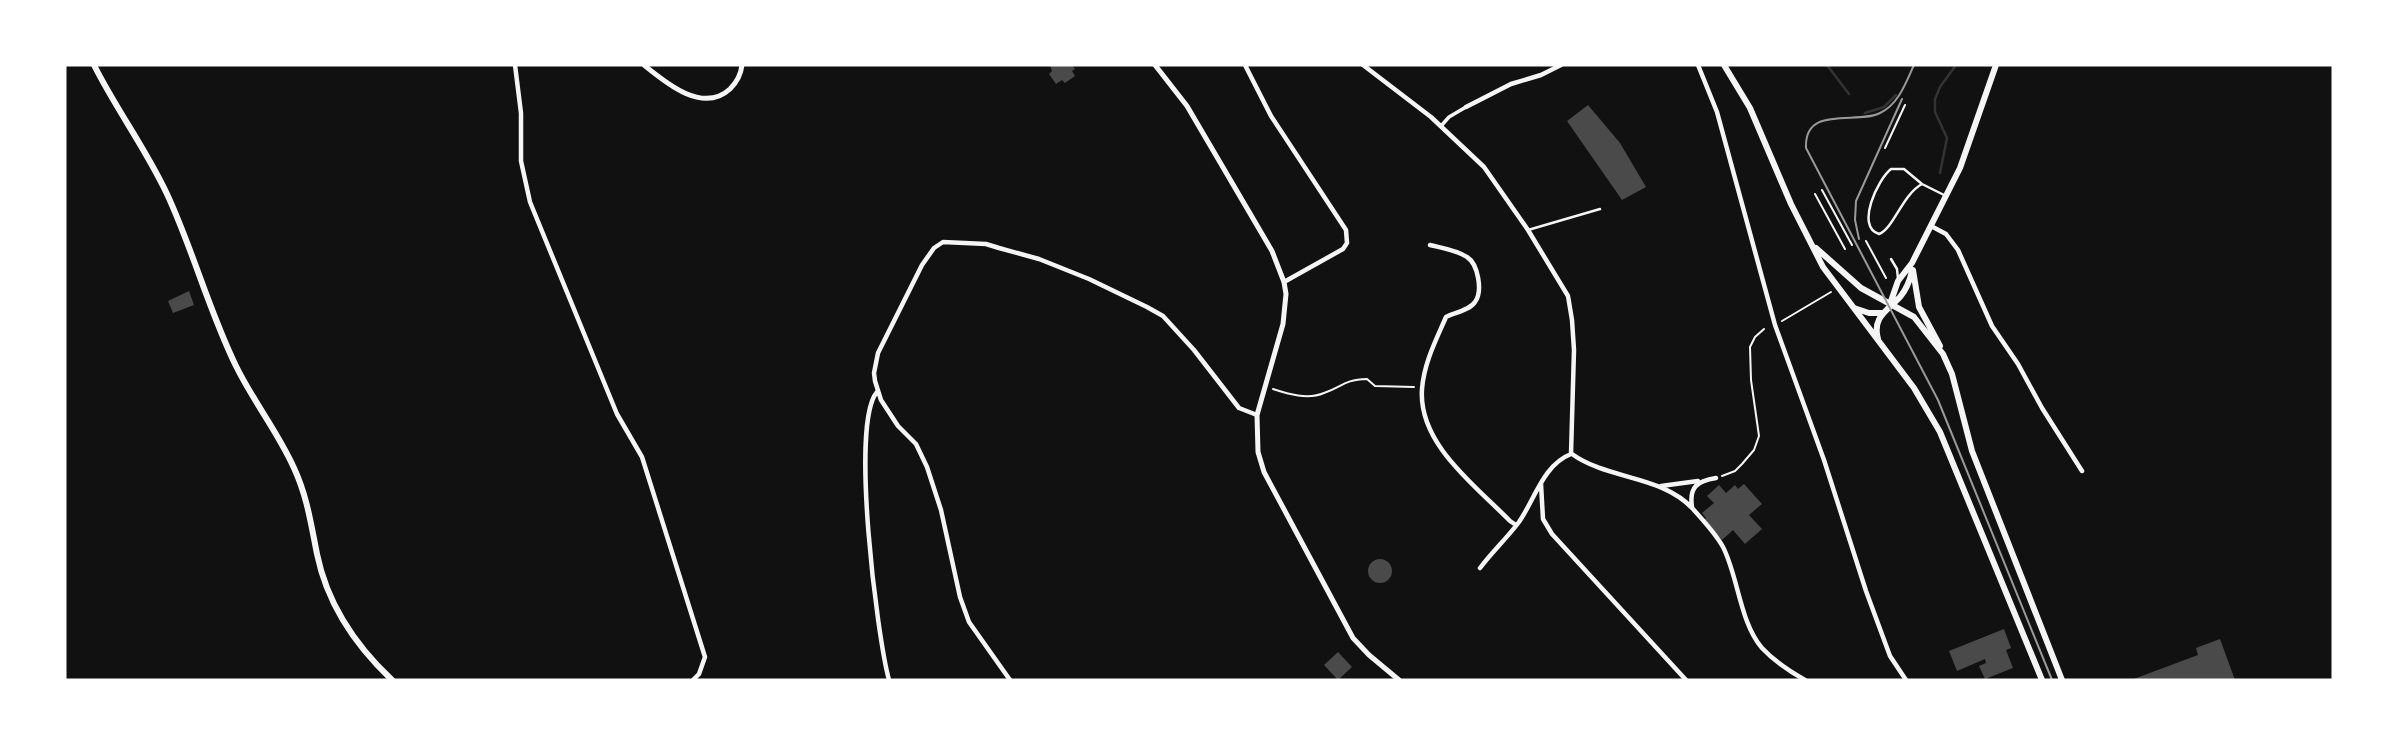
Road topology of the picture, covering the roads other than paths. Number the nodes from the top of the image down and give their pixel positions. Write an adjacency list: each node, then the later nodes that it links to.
1 (94, 65): 41 (main road)
2 (515, 65): 42 (street)
3 (644, 65): 4 (street)
4 (742, 65)
5 (1155, 65): 24 (street)
6 (1245, 65): 24 (street)
7 (1363, 65): 13 (street)
8 (1561, 65): 12 (street)
9 (1698, 65): 48 (street)
10 (1724, 65): 19 (main road)
11 (1996, 65): 15 (main road)
12 (1466, 107): 13 (street)
13 (1441, 127): 18 (street)
14 (1922, 184): 14 (lane); 15 (lane)
15 (1947, 197): 17 (main road)
16 (1600, 209): 18 (lane)
17 (1931, 226): 22 (main road); 33 (street)
18 (1528, 230): 32 (street)
19 (1813, 244): 25 (main road); 26 (main road)
20 (1430, 245): 39 (street)
21 (1891, 259): 23 (lane)
22 (1912, 266): 23 (main road); 25 (main road); 29 (main road)
23 (1898, 281): 25 (main road)
24 (1284, 282): 31 (street)
25 (1891, 304): 27 (main road); 29 (main road)
26 (1852, 306): 27 (main road); 28 (main road)
27 (1882, 313): 28 (main road)
28 (1879, 341): 49 (main road)
29 (1943, 354): 50 (main road)
30 (878, 391): 31 (street); 43 (street); 44 (street)
31 (1256, 415): 45 (street)
32 (1572, 454): 36 (street); 37 (street)
33 (2082, 471)
34 (1716, 478): 35 (street)
35 (1698, 481): 37 (street); 38 (street)
36 (1541, 484): 39 (street); 46 (street)
37 (1657, 486): 38 (street)
38 (1692, 508): 47 (street)
39 (1516, 525): 40 (street)
40 (1480, 568)
41 (392, 680)
42 (693, 680)
43 (889, 680)
44 (1010, 680)
45 (1399, 680)
46 (1686, 680)
47 (1805, 680)
48 (1906, 680)
49 (2042, 680)
50 (2062, 680)

